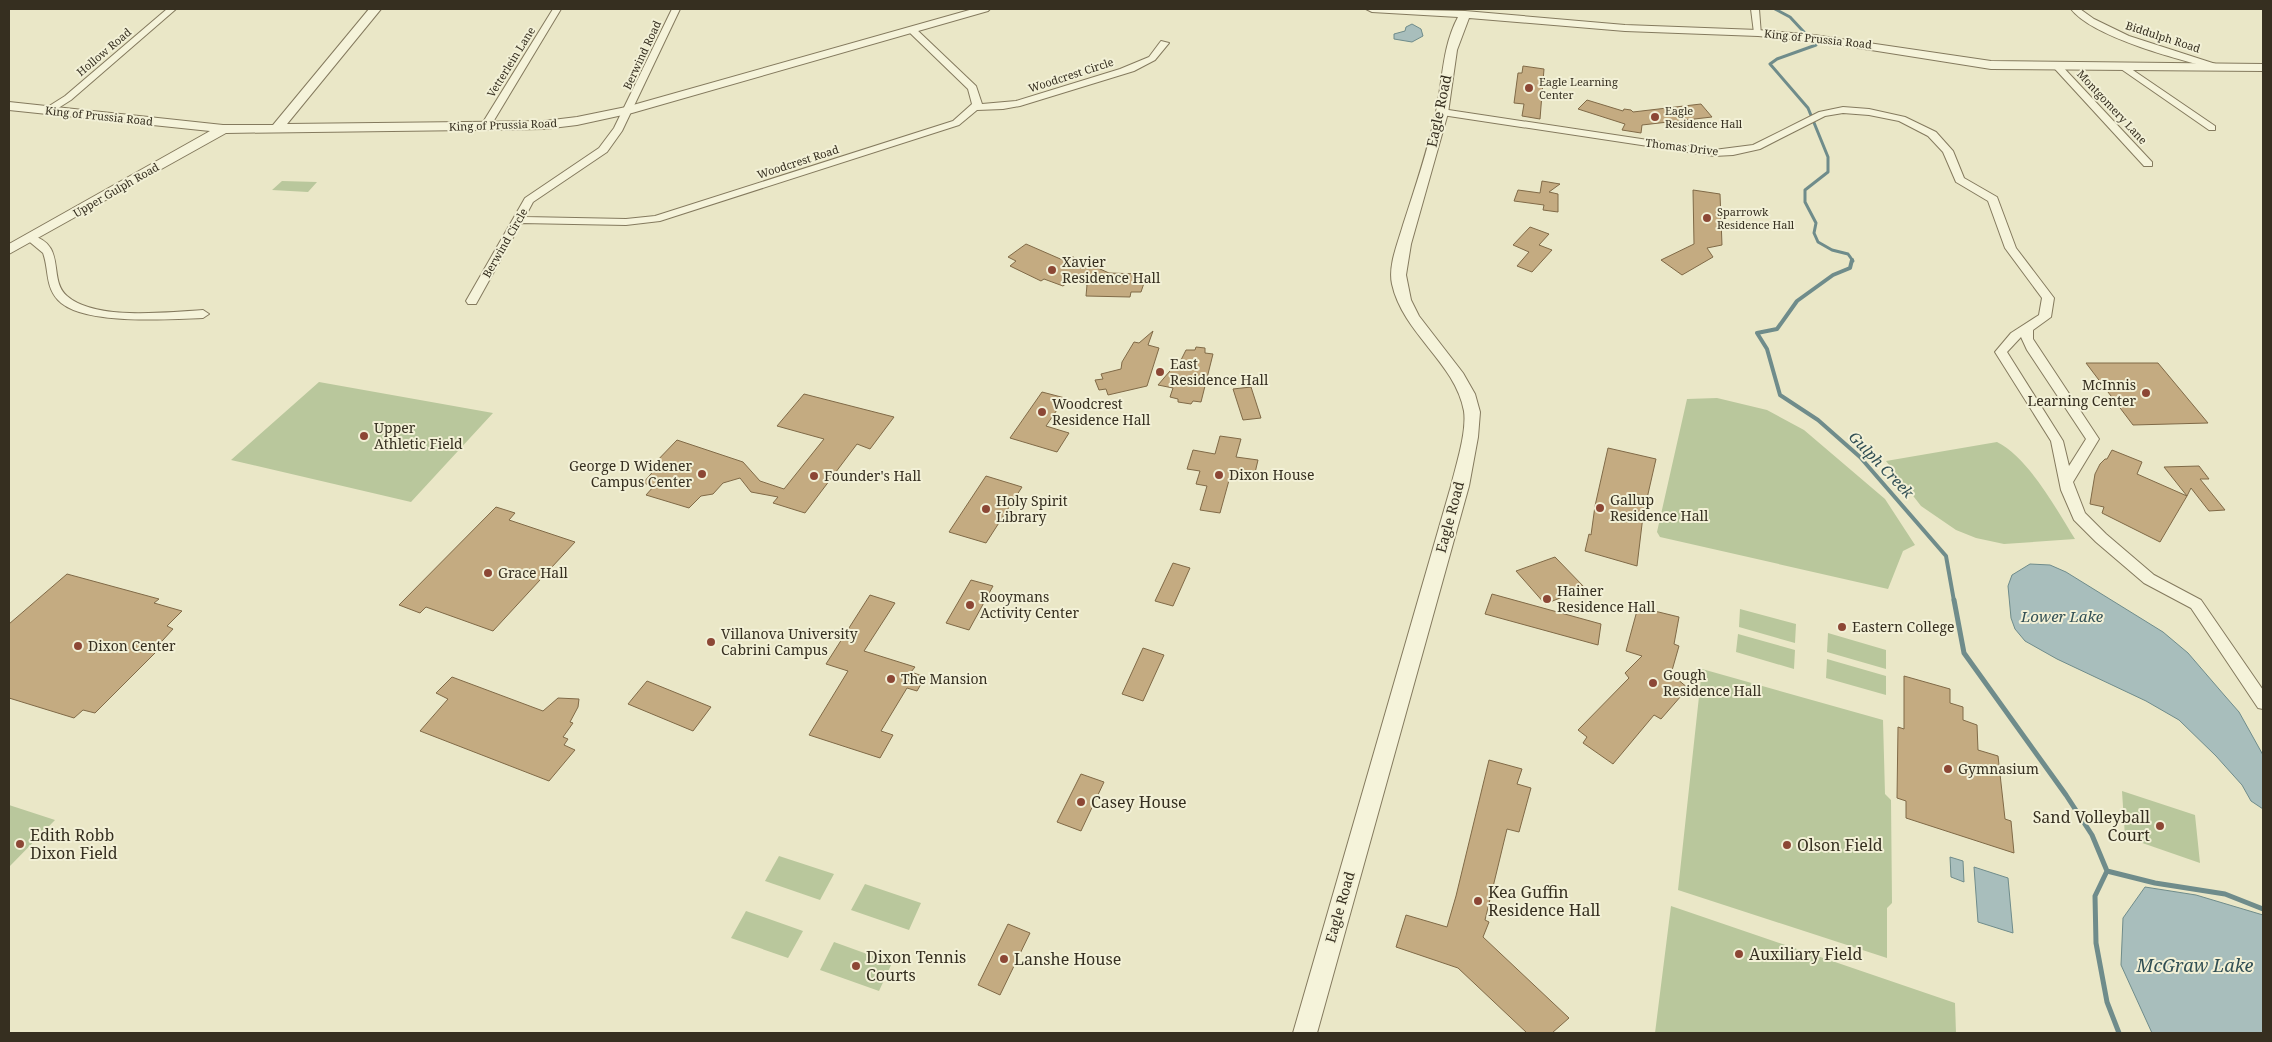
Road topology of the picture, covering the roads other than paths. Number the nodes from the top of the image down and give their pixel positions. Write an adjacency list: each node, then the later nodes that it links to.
1 (172, 9): 19 (street, Hollow Road)
2 (375, 9): 23 (street)
3 (557, 9): 22 (street, Vetterlein Lane)
4 (676, 9): 20 (street, Berwind Road)
5 (984, 9): 10 (street, King of Prussia Road)
6 (1372, 9): 9 (street, King of Prussia Road)
7 (1755, 9): 11 (street)
8 (2075, 9): 15 (street, Biddulph Road)
9 (1466, 11): 11 (street, King of Prussia Road); 21 (street, Eagle Road)
10 (912, 30): 18 (street); 20 (street, King of Prussia Road)
11 (1758, 33): 13 (street, King of Prussia Road)
12 (1164, 43): 18 (street, Woodcrest Circle)
13 (2058, 67): 14 (street, King of Prussia Road); 26 (street, Montgomery Lane)
14 (2124, 67): 15 (street, King of Prussia Road); 24 (street)
15 (2220, 67): 16 (street, King of Prussia Road)
16 (2263, 68)
17 (9, 106): 19 (street, King of Prussia Road)
18 (975, 107): 27 (street, Woodcrest Road)
19 (49, 110): 25 (street, King of Prussia Road)
20 (628, 110): 22 (street, King of Prussia Road); 27 (street, Berwind Circle)
21 (1442, 112): 32 (street, Thomas Drive); 35 (street, Eagle Road)
22 (485, 126): 23 (street, King of Prussia Road)
23 (277, 128): 25 (street, King of Prussia Road)
24 (2212, 128)
25 (223, 129): 28 (street, Upper Gulph Road)
26 (2148, 164)
27 (517, 220): 30 (street, Berwind Circle)
28 (30, 238): 29 (street, Upper Gulph Road); 31 (street)
29 (9, 250)
30 (472, 301)
31 (203, 314)
32 (2027, 330): 33 (street); 33 (street, Thomas Drive)
33 (2066, 482): 34 (street)
34 (2263, 703)
35 (1305, 1033)

